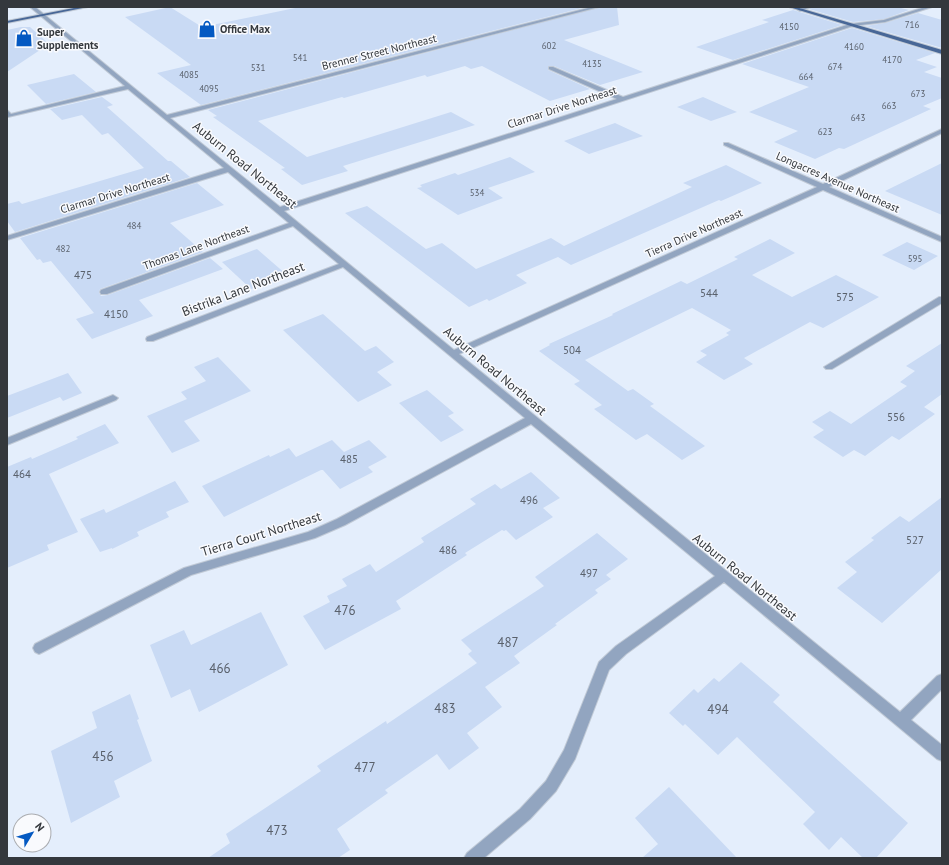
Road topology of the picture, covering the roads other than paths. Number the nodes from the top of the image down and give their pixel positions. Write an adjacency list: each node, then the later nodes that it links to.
1 (32, 7): 10 (street, Auburn Road Northeast)
2 (86, 7): 10 (main road)
3 (597, 7): 18 (street, Brenner Street Northeast)
4 (791, 7): 9 (main road)
5 (809, 7): 9 (street)
6 (914, 7): 8 (street)
7 (930, 7): 8 (street, Clarmar Drive Northeast)
8 (923, 9): 12 (street, Clarmar Drive Northeast)
9 (800, 10): 12 (main road)
10 (42, 15): 11 (main road); 15 (street, Auburn Road Northeast)
11 (7, 22)
12 (852, 25): 13 (main road); 16 (street, Clarmar Drive Northeast)
13 (942, 52)
14 (551, 68): 16 (street)
15 (128, 87): 17 (street); 18 (street, Auburn Road Northeast)
16 (622, 100): 23 (street, Clarmar Drive Northeast)
17 (7, 112)
18 (165, 116): 21 (street, Auburn Road Northeast)
19 (942, 131): 22 (street, Tierra Drive Northeast)
20 (726, 144): 22 (street, Longacres Avenue Northeast)
21 (229, 169): 23 (street, Auburn Road Northeast); 25 (street, Clarmar Drive Northeast)
22 (823, 187): 26 (street, Longacres Avenue Northeast); 31 (street, Tierra Drive Northeast)
23 (279, 210): 24 (street, Auburn Road Northeast)
24 (295, 223): 27 (street, Auburn Road Northeast); 28 (street, Thomas Lane Northeast)
25 (7, 238)
26 (942, 240)
27 (345, 264): 30 (street, Bistrika Lane Northeast); 31 (street, Auburn Road Northeast)
28 (104, 292)
29 (942, 299): 32 (street)
30 (150, 339)
31 (454, 354): 34 (street, Auburn Road Northeast)
32 (829, 367)
33 (113, 398): 35 (street)
34 (532, 419): 36 (street, Auburn Road Northeast); 37 (street, Tierra Court Northeast)
35 (7, 442)
36 (724, 576): 39 (street, Auburn Road Northeast); 41 (street)
37 (39, 648)
38 (942, 680): 39 (street)
39 (901, 720): 40 (street, Auburn Road Northeast)
40 (942, 754)
41 (472, 858)

